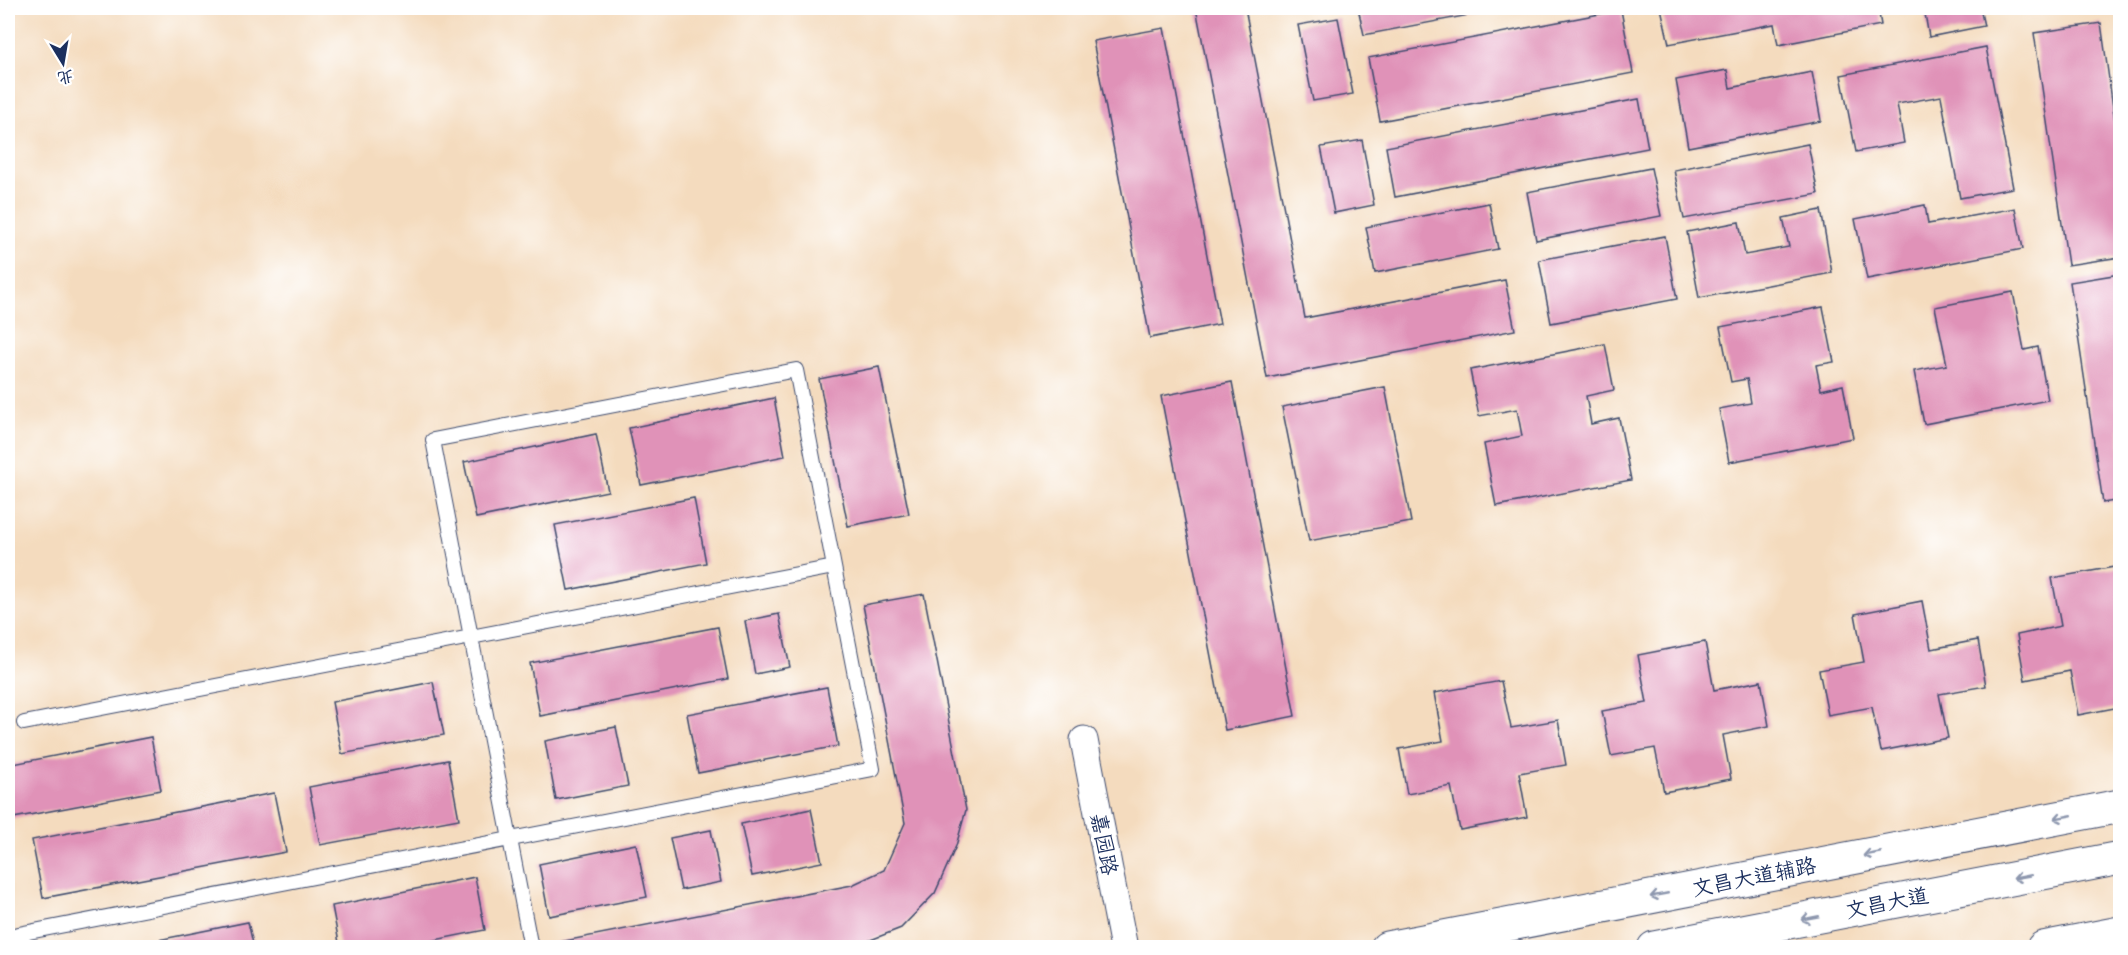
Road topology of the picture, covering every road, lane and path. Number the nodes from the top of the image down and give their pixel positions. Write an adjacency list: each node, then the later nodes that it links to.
1 (834, 567): 2 (lane); 2 (lane); 6 (lane)
2 (470, 637): 3 (lane); 6 (lane)
3 (24, 723)
4 (1084, 740): 11 (street, 嘉园路)
5 (2121, 806): 12 (street, 文昌大道辅路, one-way to 12)
6 (510, 839): 9 (lane); 10 (lane)
7 (2121, 858): 13 (street, 文昌大道, one-way to 13)
8 (2121, 933): 14 (street)
9 (8, 936)
10 (531, 948)
11 (1124, 948)
12 (1387, 948)
13 (1654, 948)
14 (2043, 948)

